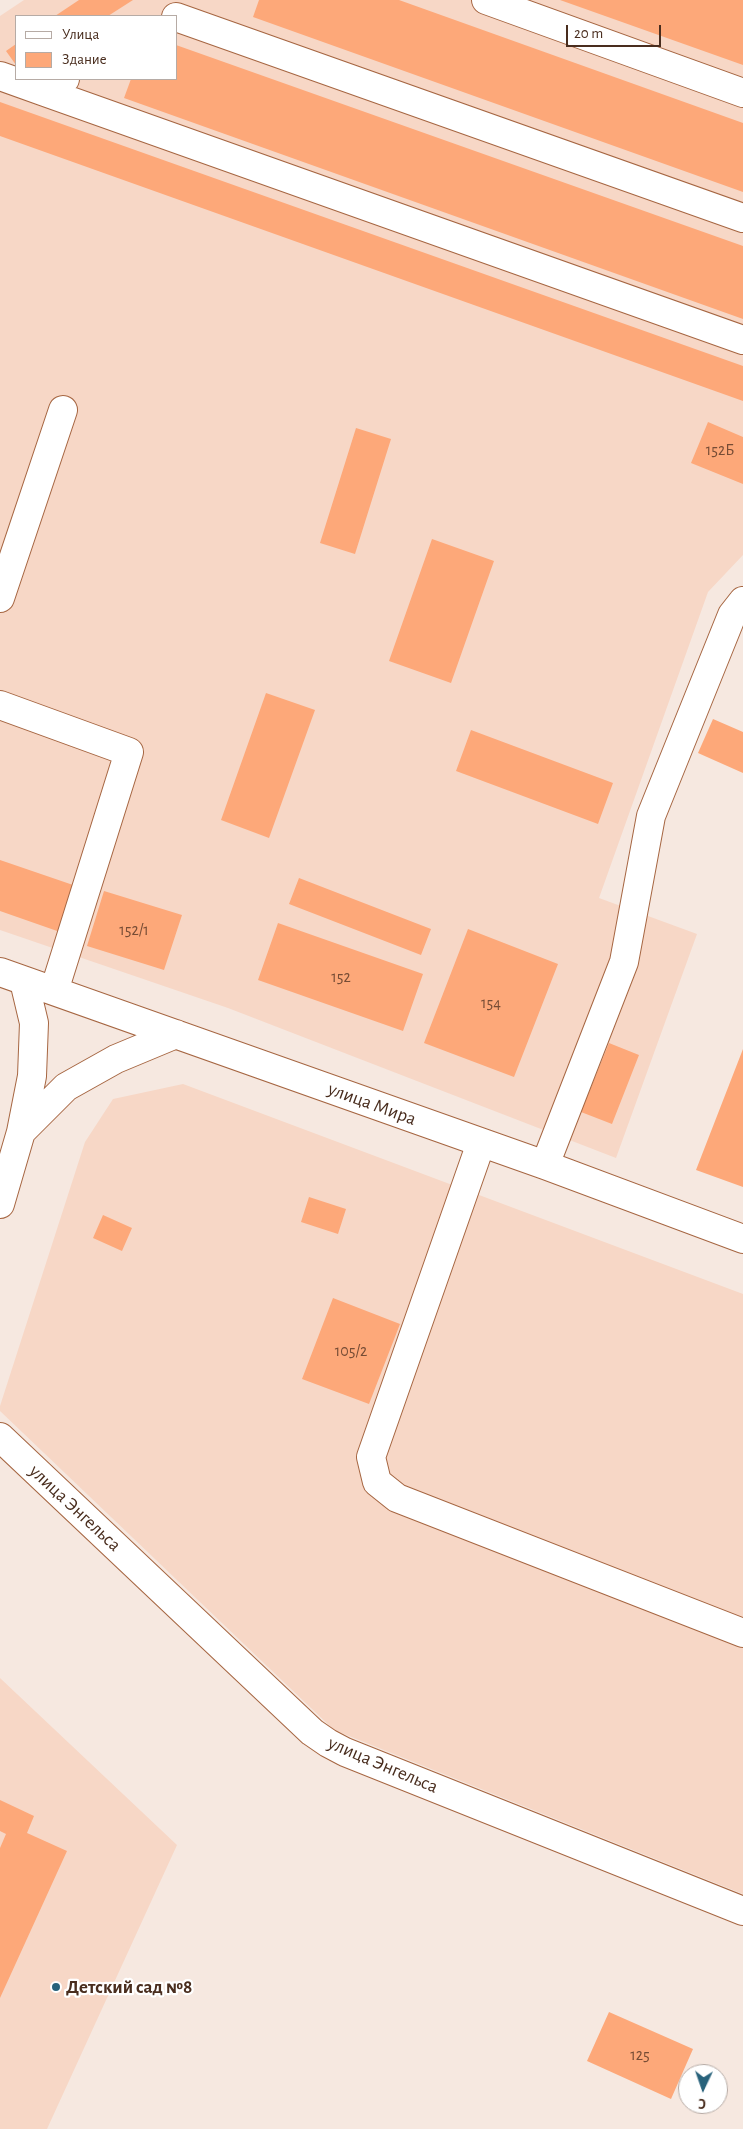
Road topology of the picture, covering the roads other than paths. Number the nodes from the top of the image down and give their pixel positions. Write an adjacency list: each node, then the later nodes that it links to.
1 (486, 0): 7 (street)
2 (172, 12): 8 (street)
3 (0, 76): 4 (street)
4 (15, 79)
5 (22, 80): 6 (street)
6 (55, 86): 9 (street)
7 (743, 93)
8 (743, 218)
9 (743, 340)
10 (63, 410): 11 (street)
11 (0, 598)
12 (743, 601): 19 (street)
13 (0, 705): 15 (street)
14 (12, 976): 15 (street, улица Мира); 17 (street)
15 (54, 991): 16 (street, улица Мира)
16 (176, 1034): 17 (street); 18 (street, улица Мира)
17 (21, 1132): 20 (street)
18 (481, 1142): 19 (street, улица Мира); 23 (street)
19 (545, 1165): 21 (street, улица Мира)
20 (0, 1204)
21 (743, 1239)
22 (0, 1437): 24 (street, улица Энгельса)
23 (743, 1633)
24 (743, 1911)

